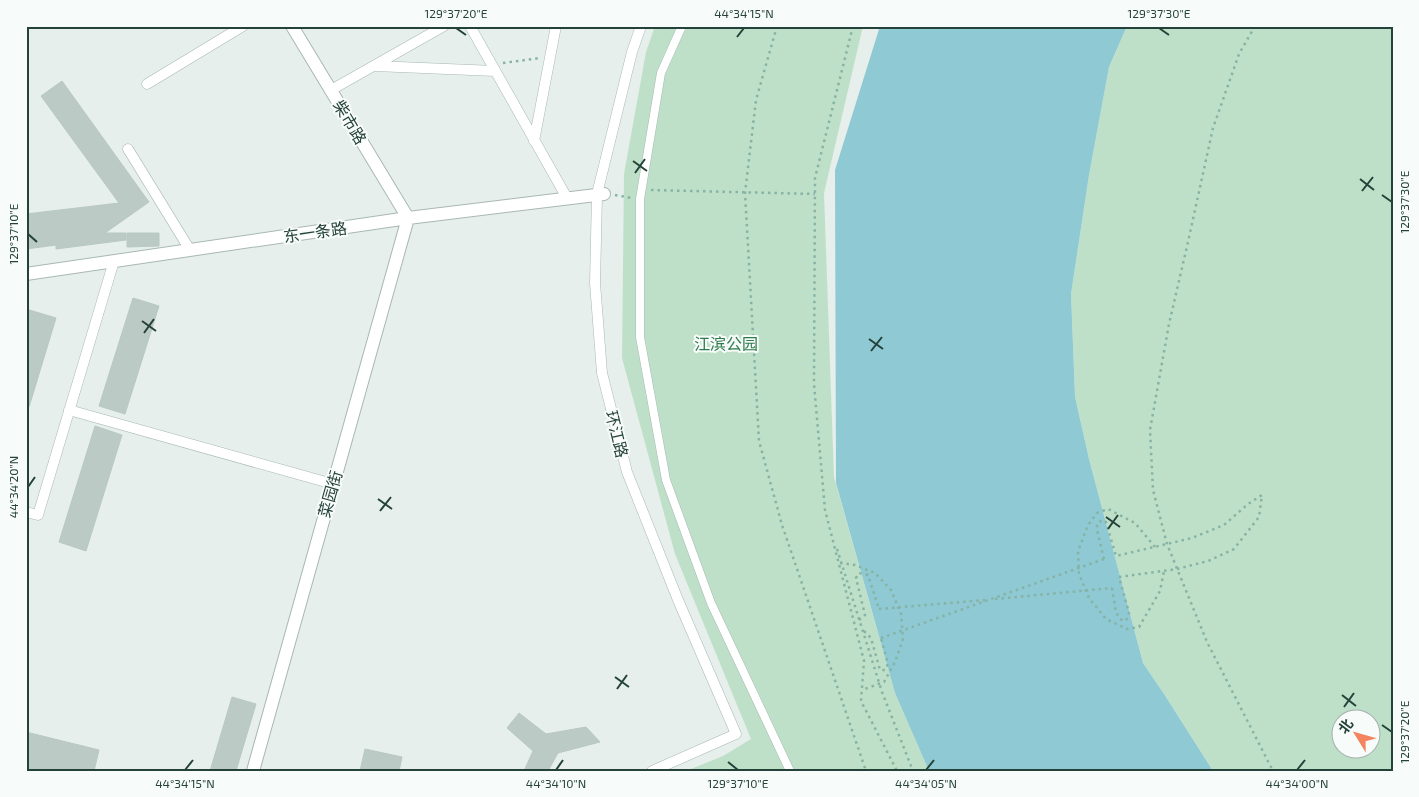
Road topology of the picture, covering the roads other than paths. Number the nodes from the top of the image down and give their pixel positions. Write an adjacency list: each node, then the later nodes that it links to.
1 (243, 26): 10 (street)
2 (292, 26): 11 (street, 柴市路)
3 (444, 26): 8 (street)
4 (470, 26): 9 (street)
5 (556, 26): 12 (street)
6 (641, 26): 14 (street, 环江路)
7 (682, 26): 25 (street)
8 (374, 66): 9 (street); 11 (street)
9 (494, 68): 12 (street)
10 (147, 84)
11 (330, 90): 16 (street, 柴市路)
12 (534, 141): 15 (street)
13 (128, 149): 17 (street)
14 (600, 194): 15 (street, 东一条路); 24 (street, 环江路)
15 (566, 198): 16 (street, 东一条路)
16 (408, 218): 17 (street, 东一条路); 21 (street, 菜园街)
17 (190, 250): 18 (street, 东一条路)
18 (114, 261): 19 (street, 东一条路); 20 (street)
19 (26, 274)
20 (69, 410): 21 (street); 22 (street)
21 (333, 484): 23 (street, 菜园街)
22 (26, 512)
23 (252, 771)
24 (652, 771)
25 (790, 771)

